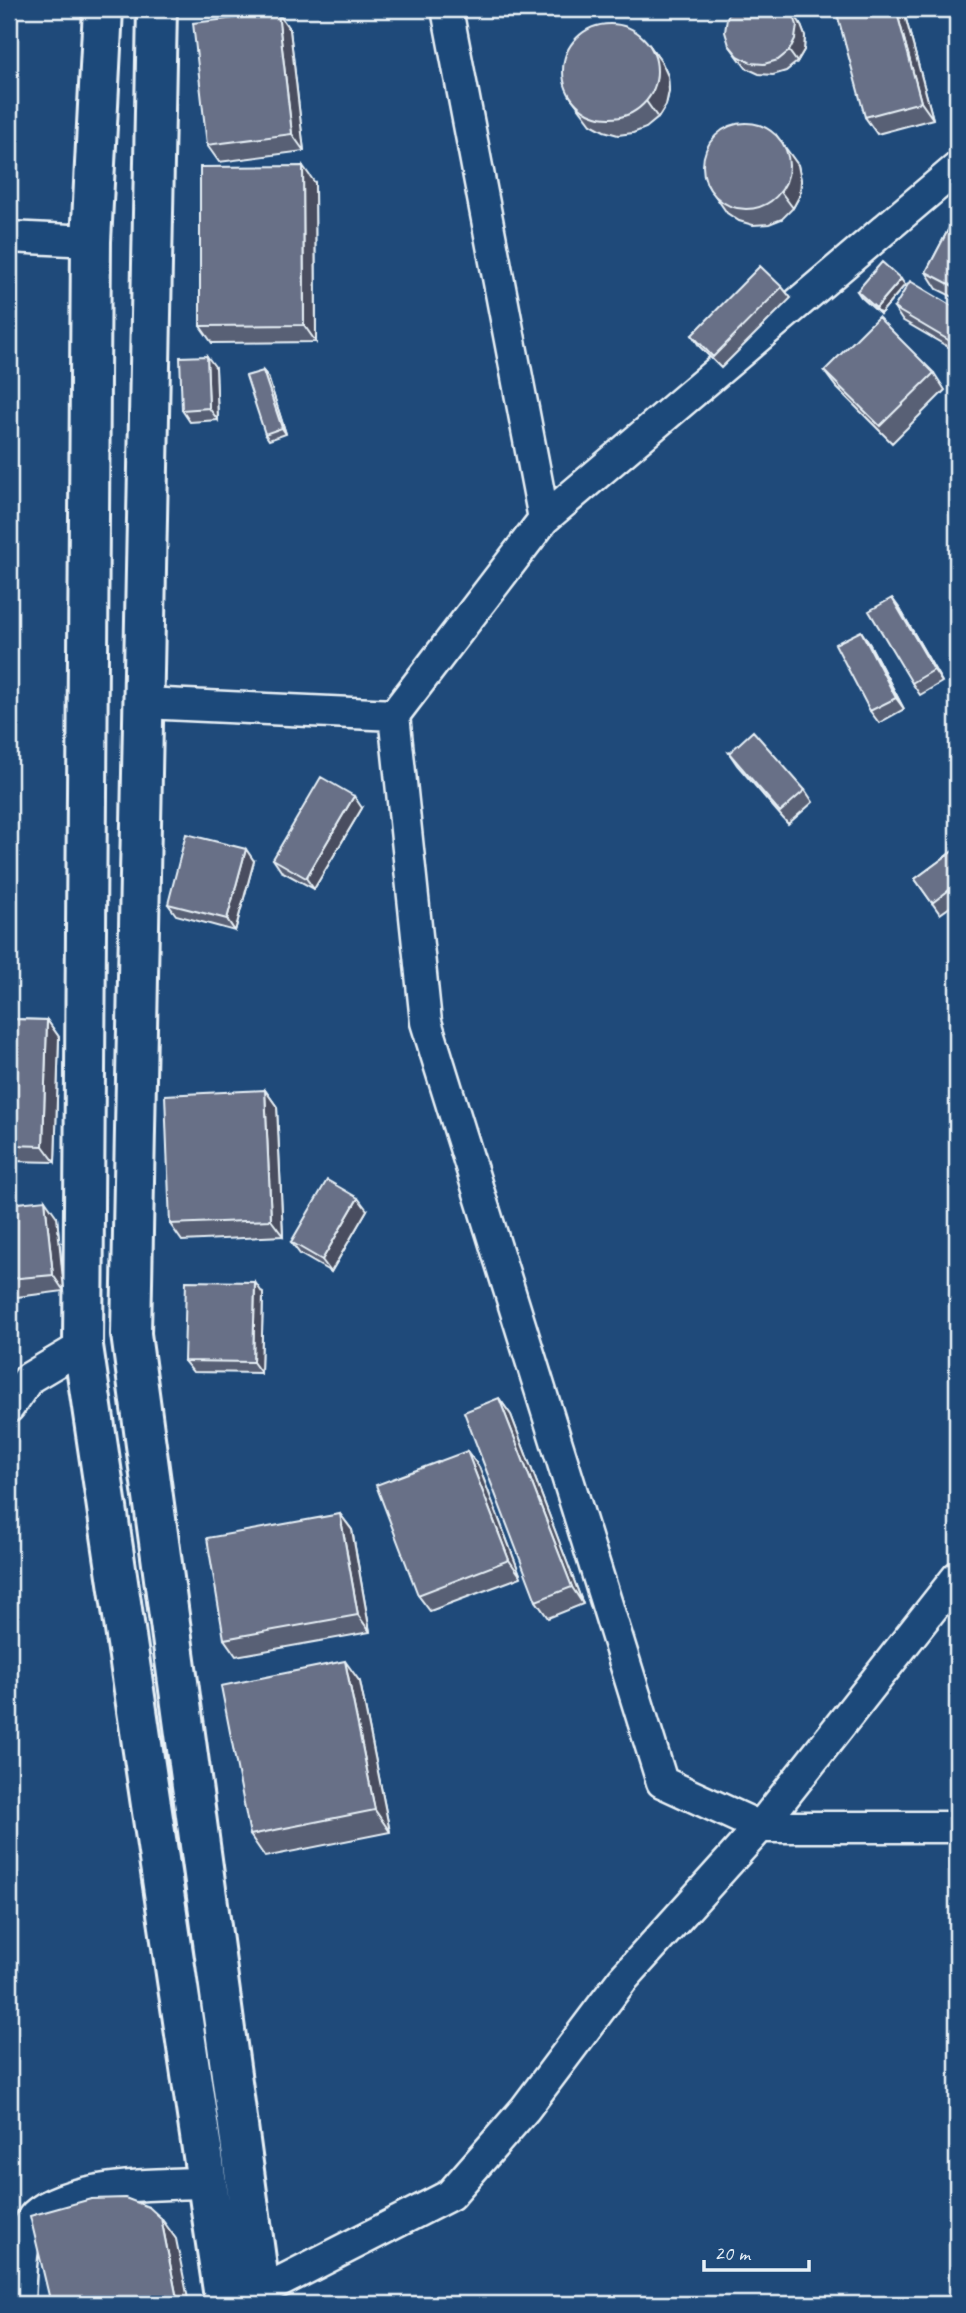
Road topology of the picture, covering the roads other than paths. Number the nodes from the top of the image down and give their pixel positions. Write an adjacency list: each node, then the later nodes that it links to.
1 (103, 9): 6 (main road)
2 (157, 9): 8 (main road)
3 (447, 9): 7 (street)
4 (957, 168): 7 (street)
5 (9, 237): 6 (street)
6 (91, 241): 10 (main road)
7 (544, 519): 9 (street)
8 (144, 703): 9 (street); 16 (main road)
9 (394, 715): 13 (street)
10 (83, 1346): 11 (street); 15 (main road)
11 (9, 1408)
12 (957, 1577): 13 (street)
13 (760, 1827): 14 (street); 16 (street)
14 (957, 1827)
15 (207, 2183): 16 (main road); 17 (street)
16 (249, 2300)
17 (19, 2304)

